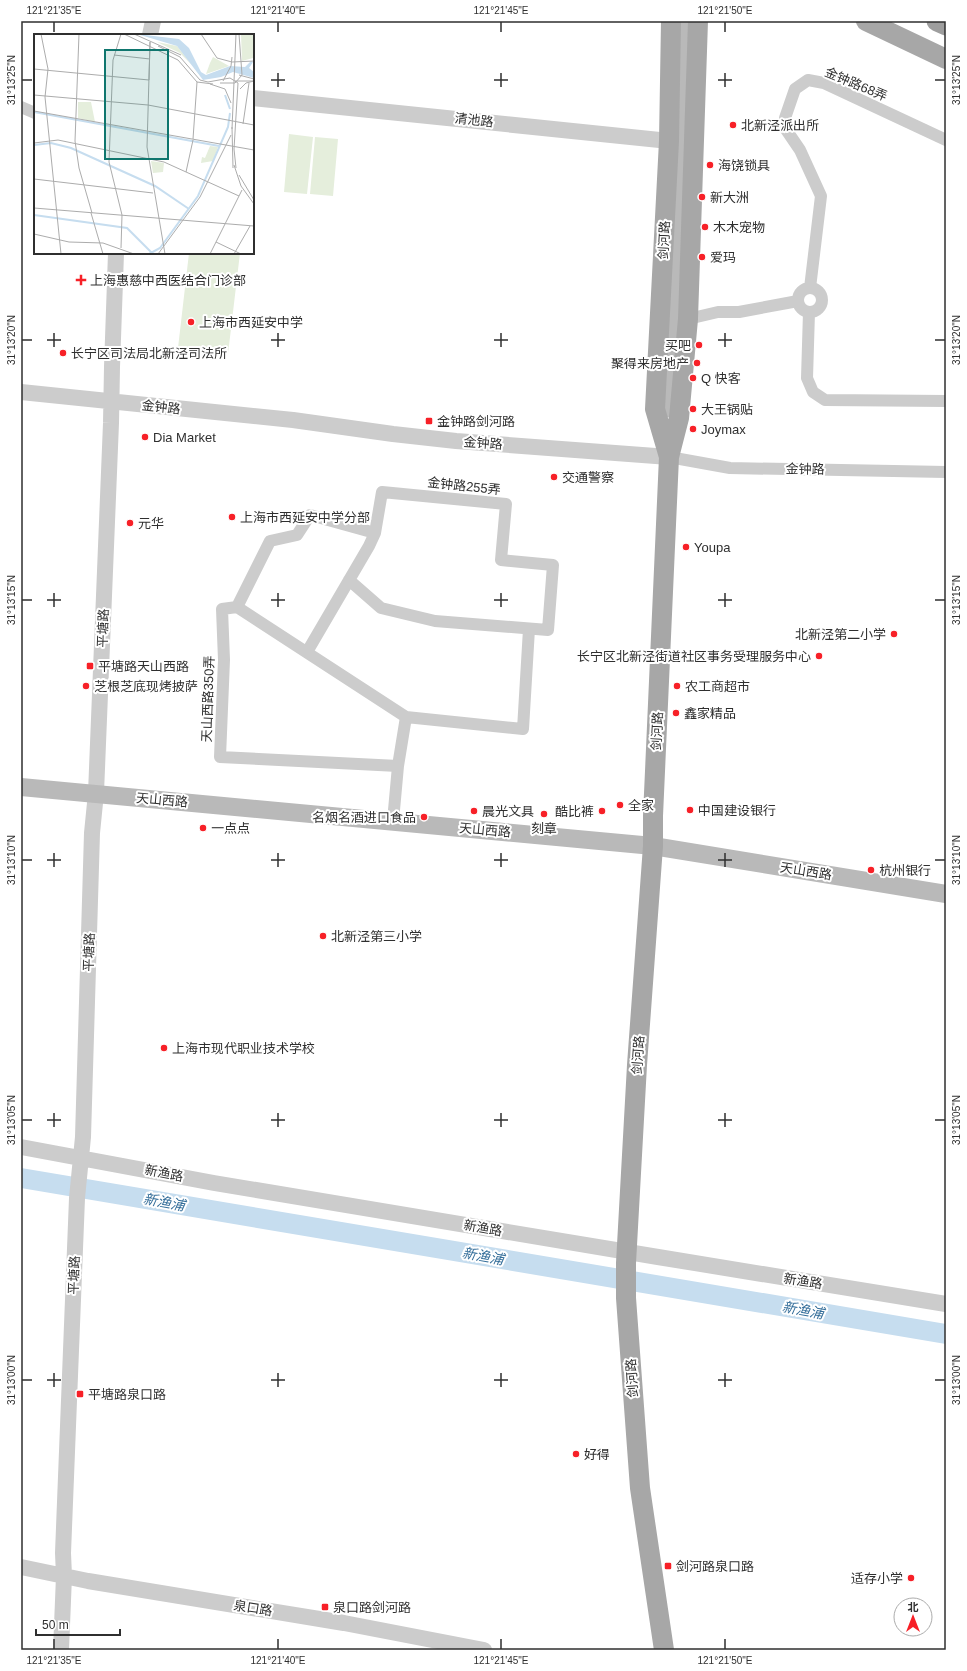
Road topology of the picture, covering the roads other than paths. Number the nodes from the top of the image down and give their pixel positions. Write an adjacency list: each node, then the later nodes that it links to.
1 (153, 21): 8 (street)
2 (671, 21): 14 (main road, 剑河路)
3 (685, 21): 24 (main road)
4 (698, 21): 15 (main road, 剑河路)
5 (866, 21): 9 (main road)
6 (937, 21): 7 (highway)
7 (946, 25)
8 (150, 34)
9 (946, 59)
10 (254, 98): 14 (street, 清池路)
11 (21, 107): 12 (street)
12 (34, 113)
13 (946, 140): 17 (street, 金钟路68弄)
14 (669, 141): 15 (street, 清池路); 24 (main road, 剑河路)
15 (695, 143): 20 (main road, 剑河路)
16 (116, 254): 23 (street, 平塘路)
17 (810, 288): 18 (street); 19 (street)
18 (798, 301): 19 (street); 20 (street)
19 (809, 312): 22 (street)
20 (688, 320): 24 (main road, 剑河路)
21 (21, 392): 23 (street, 金钟路)
22 (946, 401)
23 (112, 402): 24 (street, 金钟路); 34 (street, 平塘路)
24 (669, 457): 25 (street, 金钟路); 36 (main road, 剑河路)
25 (946, 472)
26 (375, 533): 27 (street, 金钟路255弄); 28 (street); 29 (street, 金钟路255弄)
27 (349, 580): 29 (street); 30 (street)
28 (237, 607): 30 (street); 32 (street, 天山西路350弄)
29 (529, 629): 31 (street)
30 (307, 652): 31 (street)
31 (406, 717): 32 (street)
32 (398, 766): 35 (street)
33 (21, 788): 34 (main road, 天山西路)
34 (96, 793): 35 (main road, 天山西路); 39 (street, 平塘路)
35 (394, 821): 36 (main road, 天山西路)
36 (653, 846): 37 (main road, 天山西路); 40 (main road, 剑河路)
37 (946, 894)
38 (21, 1147): 39 (street, 新渔路)
39 (79, 1165): 40 (street, 新渔路); 43 (street, 平塘路)
40 (627, 1252): 41 (street, 新渔路); 47 (main road, 剑河路)
41 (946, 1304)
42 (21, 1567): 43 (street, 泉口路)
43 (64, 1576): 44 (street, 泉口路); 45 (street, 平塘路)
44 (458, 1648): 46 (street, 泉口路)
45 (61, 1650)
46 (484, 1650)
47 (664, 1650)

